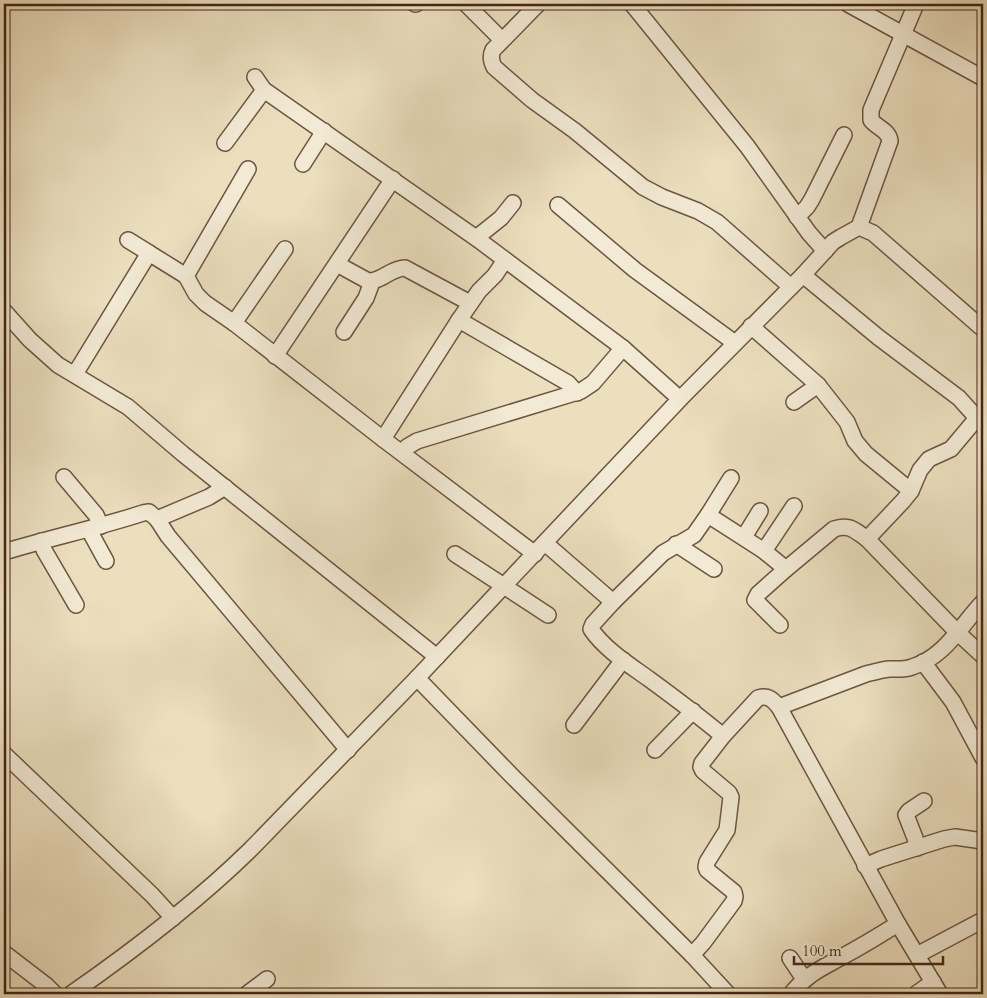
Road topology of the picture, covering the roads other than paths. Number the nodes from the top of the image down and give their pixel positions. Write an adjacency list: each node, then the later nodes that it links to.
1 (466, 4): 7 (street)
2 (538, 4): 7 (street)
3 (632, 4): 19 (street)
4 (848, 4): 6 (street)
5 (916, 4): 6 (street)
6 (904, 35): 9 (street); 20 (street)
7 (502, 40): 31 (street)
8 (255, 78): 10 (street)
9 (983, 78)
10 (264, 90): 11 (street); 13 (street)
11 (324, 131): 14 (street); 16 (street)
12 (844, 135): 19 (street)
13 (225, 144)
14 (303, 164)
15 (248, 169): 29 (street)
16 (393, 178): 21 (street); 27 (street)
17 (513, 203): 21 (street)
18 (558, 205): 39 (street)
19 (797, 217): 24 (street)
20 (859, 227): 24 (street); 37 (street)
21 (476, 238): 26 (street)
22 (128, 240): 25 (street)
23 (285, 249): 35 (street)
24 (825, 251): 28 (street)
25 (149, 252): 29 (street); 42 (street)
26 (505, 260): 32 (street); 40 (street)
27 (337, 264): 30 (street); 41 (street)
28 (803, 275): 31 (street); 47 (street)
29 (186, 276): 35 (street)
30 (372, 282): 32 (street); 38 (street)
31 (791, 287): 36 (street)
32 (470, 303): 34 (street)
33 (4, 311): 42 (street)
34 (459, 320): 44 (street); 48 (street)
35 (234, 323): 41 (street)
36 (752, 326): 39 (street); 43 (street)
37 (983, 329)
38 (344, 332)
39 (735, 343): 45 (street)
40 (623, 348): 44 (street); 45 (street)
41 (275, 356): 48 (street)
42 (75, 374): 52 (street)
43 (818, 385): 46 (street); 53 (street)
44 (577, 393): 49 (street)
45 (680, 399): 63 (street)
46 (794, 402)
47 (980, 420): 53 (street)
48 (383, 439): 49 (street)
49 (403, 453): 63 (street)
50 (64, 477): 58 (street)
51 (731, 478): 56 (street)
52 (225, 487): 57 (street); 78 (street)
53 (911, 491): 60 (street)
54 (794, 506): 64 (street)
55 (760, 511): 59 (street)
56 (708, 515): 59 (street); 62 (street)
57 (157, 519): 58 (street); 86 (street)
58 (95, 528): 61 (street); 67 (street)
59 (744, 537): 64 (street)
60 (867, 539): 68 (street); 76 (street)
61 (41, 541): 65 (street); 73 (street)
62 (676, 544): 69 (street); 71 (street)
63 (540, 548): 70 (street); 71 (street)
64 (764, 551): 68 (street)
65 (4, 552)
66 (455, 554): 70 (street)
67 (106, 561)
68 (786, 569): 75 (street)
69 (714, 570)
70 (504, 587): 74 (street); 78 (street)
71 (613, 602): 79 (street)
72 (983, 602): 76 (street)
73 (76, 605)
74 (548, 615)
75 (780, 624)
76 (958, 633): 77 (street); 80 (street)
77 (983, 656)
78 (437, 657): 81 (street)
79 (623, 660): 83 (street); 84 (street)
80 (923, 662): 82 (street); 89 (street)
81 (418, 678): 86 (street); 98 (street)
82 (779, 707): 85 (street); 93 (street)
83 (693, 711): 85 (street); 87 (street)
84 (574, 725)
85 (723, 736): 98 (street)
86 (348, 750): 94 (street)
87 (656, 750)
88 (4, 754): 94 (street)
89 (983, 758)
90 (924, 801): 92 (street)
91 (983, 841): 92 (street)
92 (917, 848): 93 (street)
93 (866, 866): 96 (street)
94 (173, 918): 105 (street)
95 (983, 920): 99 (street)
96 (898, 924): 99 (street); 102 (street)
97 (4, 953): 104 (street)
98 (692, 955): 107 (street)
99 (916, 955): 103 (street)
100 (790, 958): 102 (street)
101 (267, 979): 106 (street)
102 (804, 979): 108 (street)
103 (936, 988): 109 (street)
104 (55, 994)
105 (71, 994)
106 (247, 994)
107 (728, 994)
108 (790, 994)
109 (916, 994)

